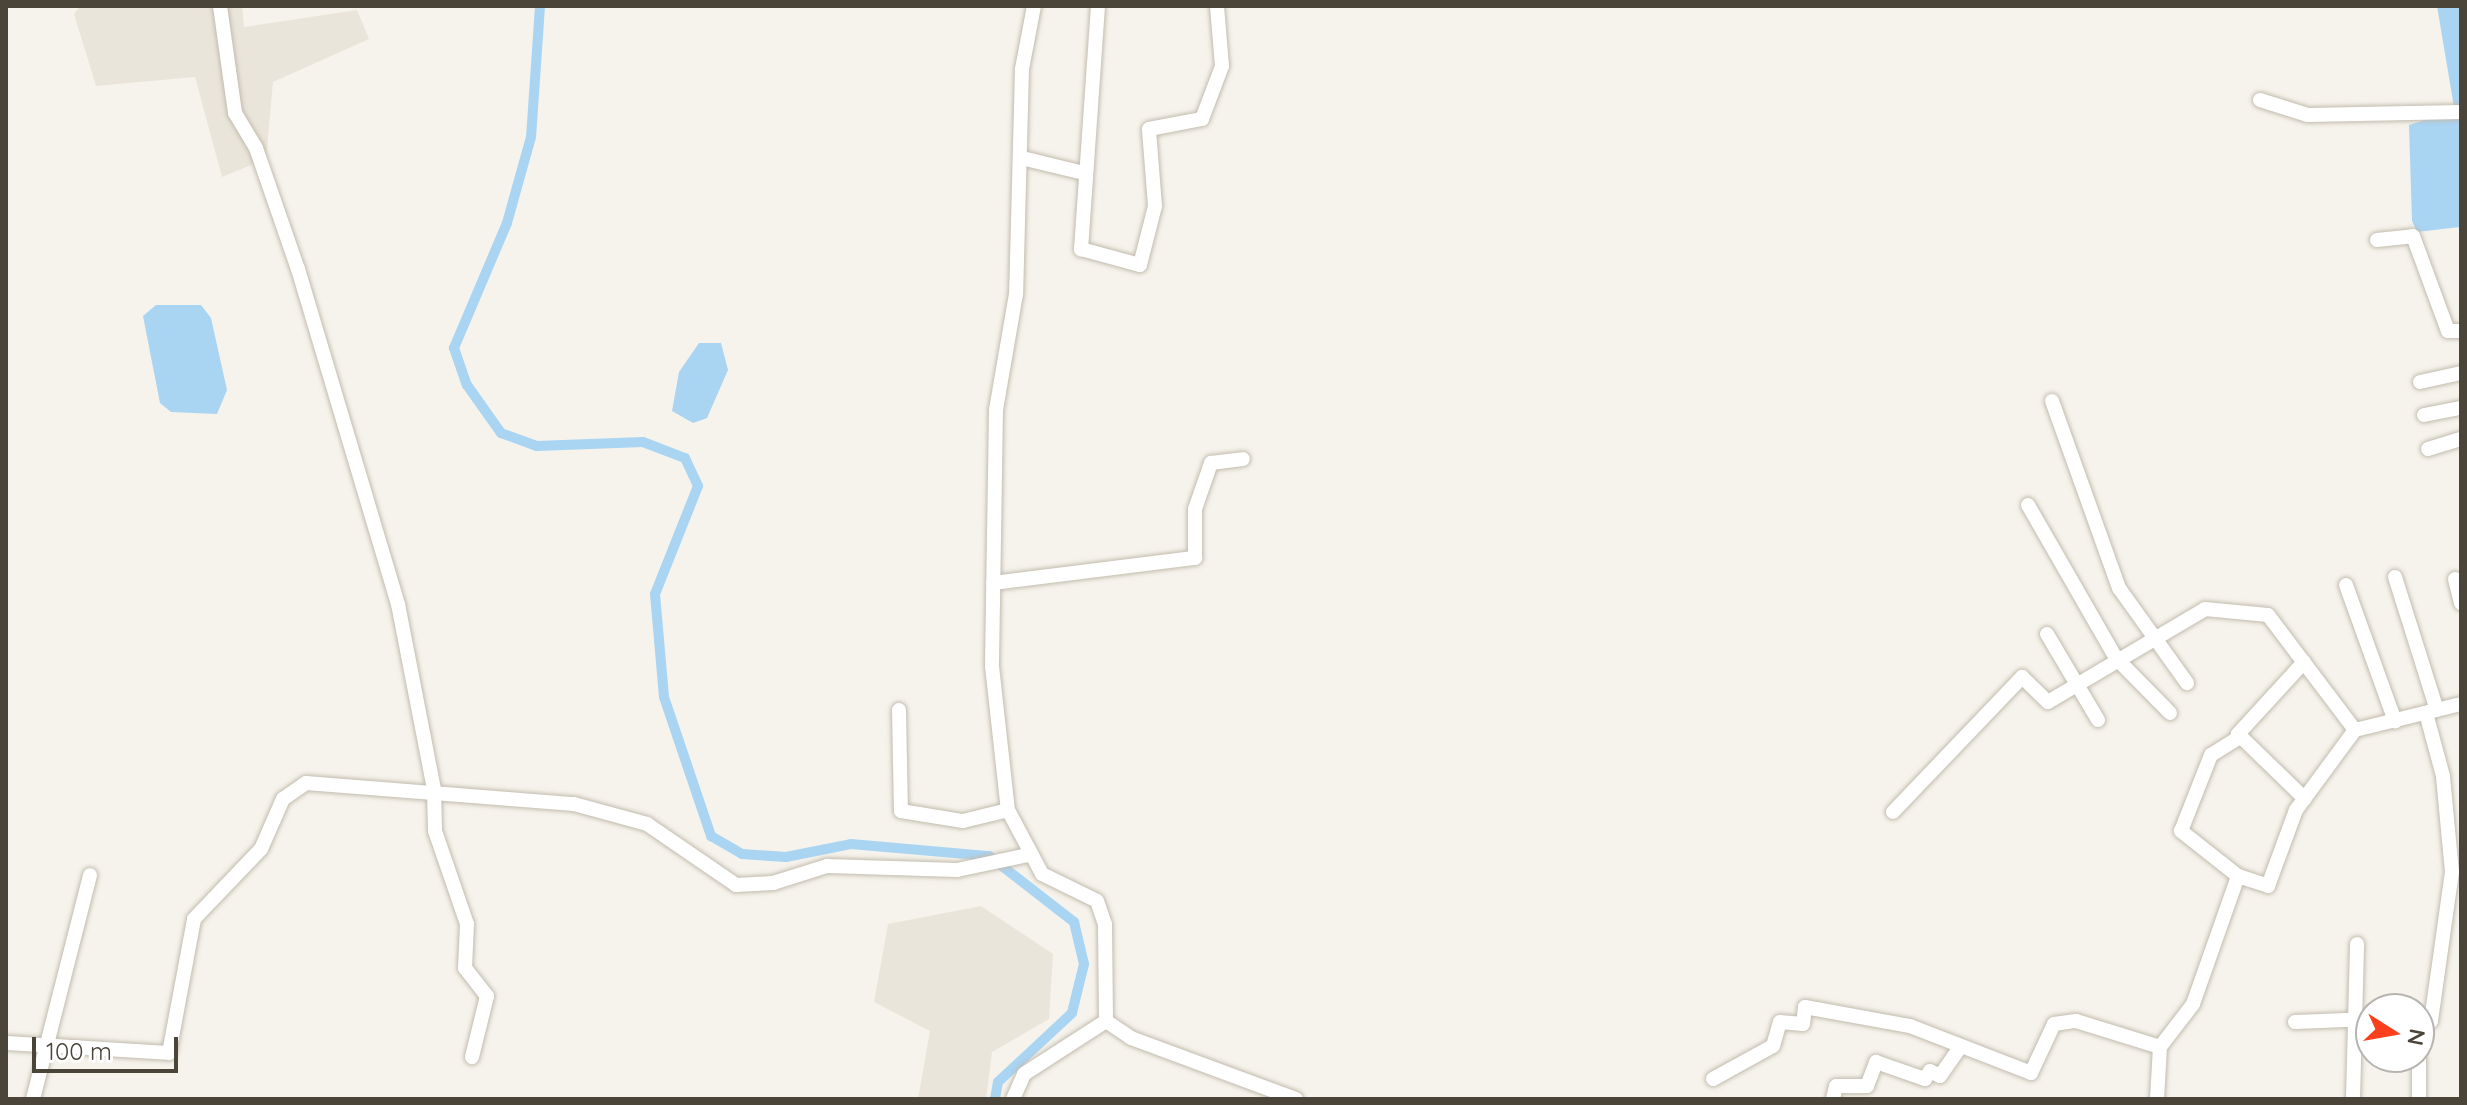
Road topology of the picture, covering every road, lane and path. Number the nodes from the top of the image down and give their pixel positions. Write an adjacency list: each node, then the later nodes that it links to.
1 (220, 6): 39 (street)
2 (1034, 6): 7 (street)
3 (1098, 6): 8 (street)
4 (1217, 6): 8 (street)
5 (2260, 100): 6 (street)
6 (2461, 112)
7 (1022, 158): 8 (street); 22 (street)
8 (1084, 173)
9 (2377, 240): 10 (street)
10 (2461, 331)
11 (2461, 373): 12 (street)
12 (2420, 382)
13 (2052, 401): 26 (street)
14 (2461, 408): 15 (street)
15 (2424, 415)
16 (2461, 439): 17 (street)
17 (2428, 449)
18 (1243, 459): 22 (street)
19 (2028, 505): 27 (street)
20 (2395, 577): 33 (street)
21 (2455, 579): 24 (street)
22 (993, 583): 41 (street)
23 (2346, 585): 36 (street)
24 (2461, 603)
25 (2047, 634): 29 (street)
26 (2150, 639): 27 (street); 28 (street); 30 (street)
27 (2116, 658): 29 (street); 34 (street)
28 (2304, 662): 37 (street); 38 (street)
29 (2073, 683): 35 (street); 42 (street)
30 (2187, 683)
31 (2461, 704): 33 (street)
32 (899, 710): 41 (street)
33 (2431, 712): 36 (street); 48 (street)
34 (2170, 713)
35 (2098, 720)
36 (2395, 721): 37 (street)
37 (2355, 730): 40 (street)
38 (2240, 737): 40 (street); 45 (street)
39 (434, 789): 43 (street); 53 (street); 56 (street)
40 (2305, 799): 45 (street)
41 (1008, 810): 43 (street)
42 (1893, 812)
43 (1025, 856): 50 (street)
44 (90, 875): 53 (street)
45 (2238, 876): 55 (street)
46 (2357, 944): 47 (street)
47 (2356, 993)
48 (2435, 993)
49 (2355, 1018): 51 (street); 64 (street)
50 (1106, 1021): 60 (street); 61 (street)
51 (2295, 1022)
52 (6, 1043): 53 (street)
53 (46, 1045): 59 (street)
54 (1960, 1047): 55 (street); 58 (street); 62 (street)
55 (2160, 1047): 63 (street)
56 (472, 1057)
57 (2419, 1073): 65 (street)
58 (1713, 1079)
59 (33, 1099)
60 (1013, 1099)
61 (1296, 1099)
62 (1833, 1099)
63 (2157, 1099)
64 (2353, 1099)
65 (2419, 1099)

